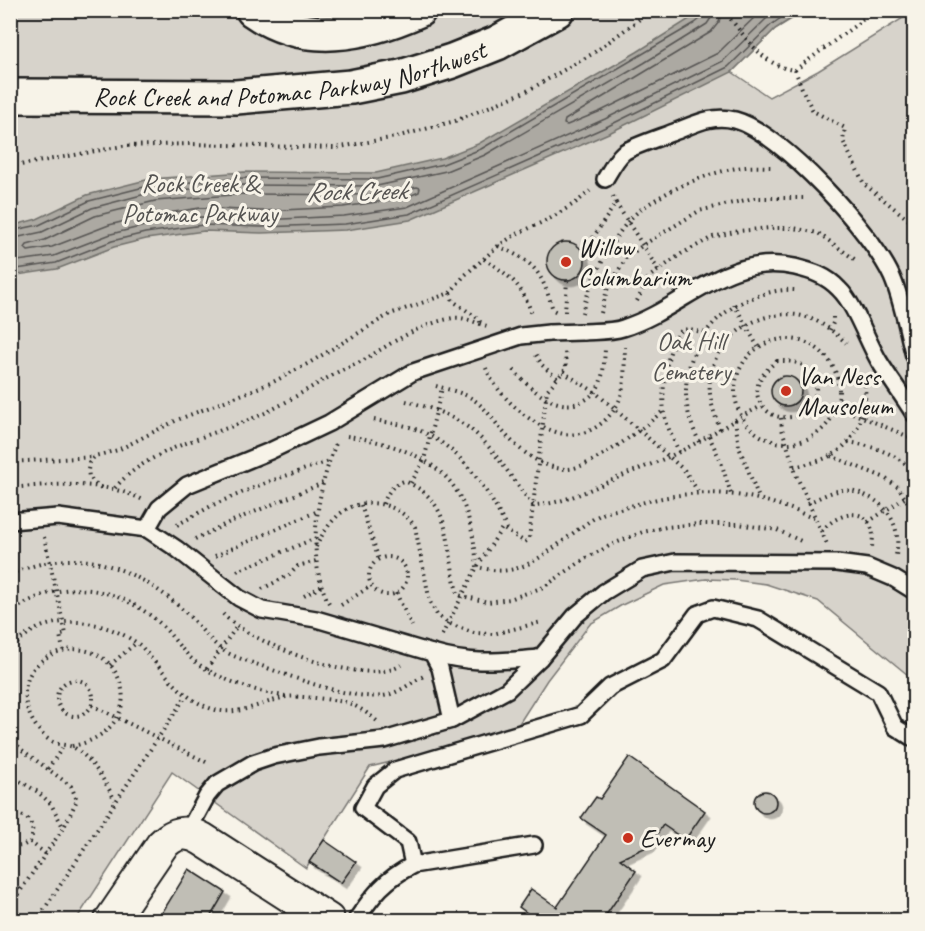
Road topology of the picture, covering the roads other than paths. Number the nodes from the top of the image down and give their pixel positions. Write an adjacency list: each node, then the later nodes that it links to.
1 (253, 10): 2 (main road)
2 (419, 10)
3 (557, 10): 4 (main road, Rock Creek and Potomac Parkway Northwest)
4 (10, 96)
5 (605, 179): 6 (lane)
6 (915, 356)
7 (915, 414): 9 (lane, bridge)
8 (10, 521): 9 (lane)
9 (153, 533): 11 (lane)
10 (915, 591): 12 (lane)
11 (428, 652): 12 (lane); 13 (lane)
12 (540, 658): 13 (lane)
13 (452, 720): 15 (lane)
14 (915, 740): 17 (lane)
15 (183, 833): 18 (street); 19 (street)
16 (534, 845): 17 (lane)
17 (413, 865): 20 (lane)
18 (111, 921)
19 (328, 921)
20 (356, 921)

